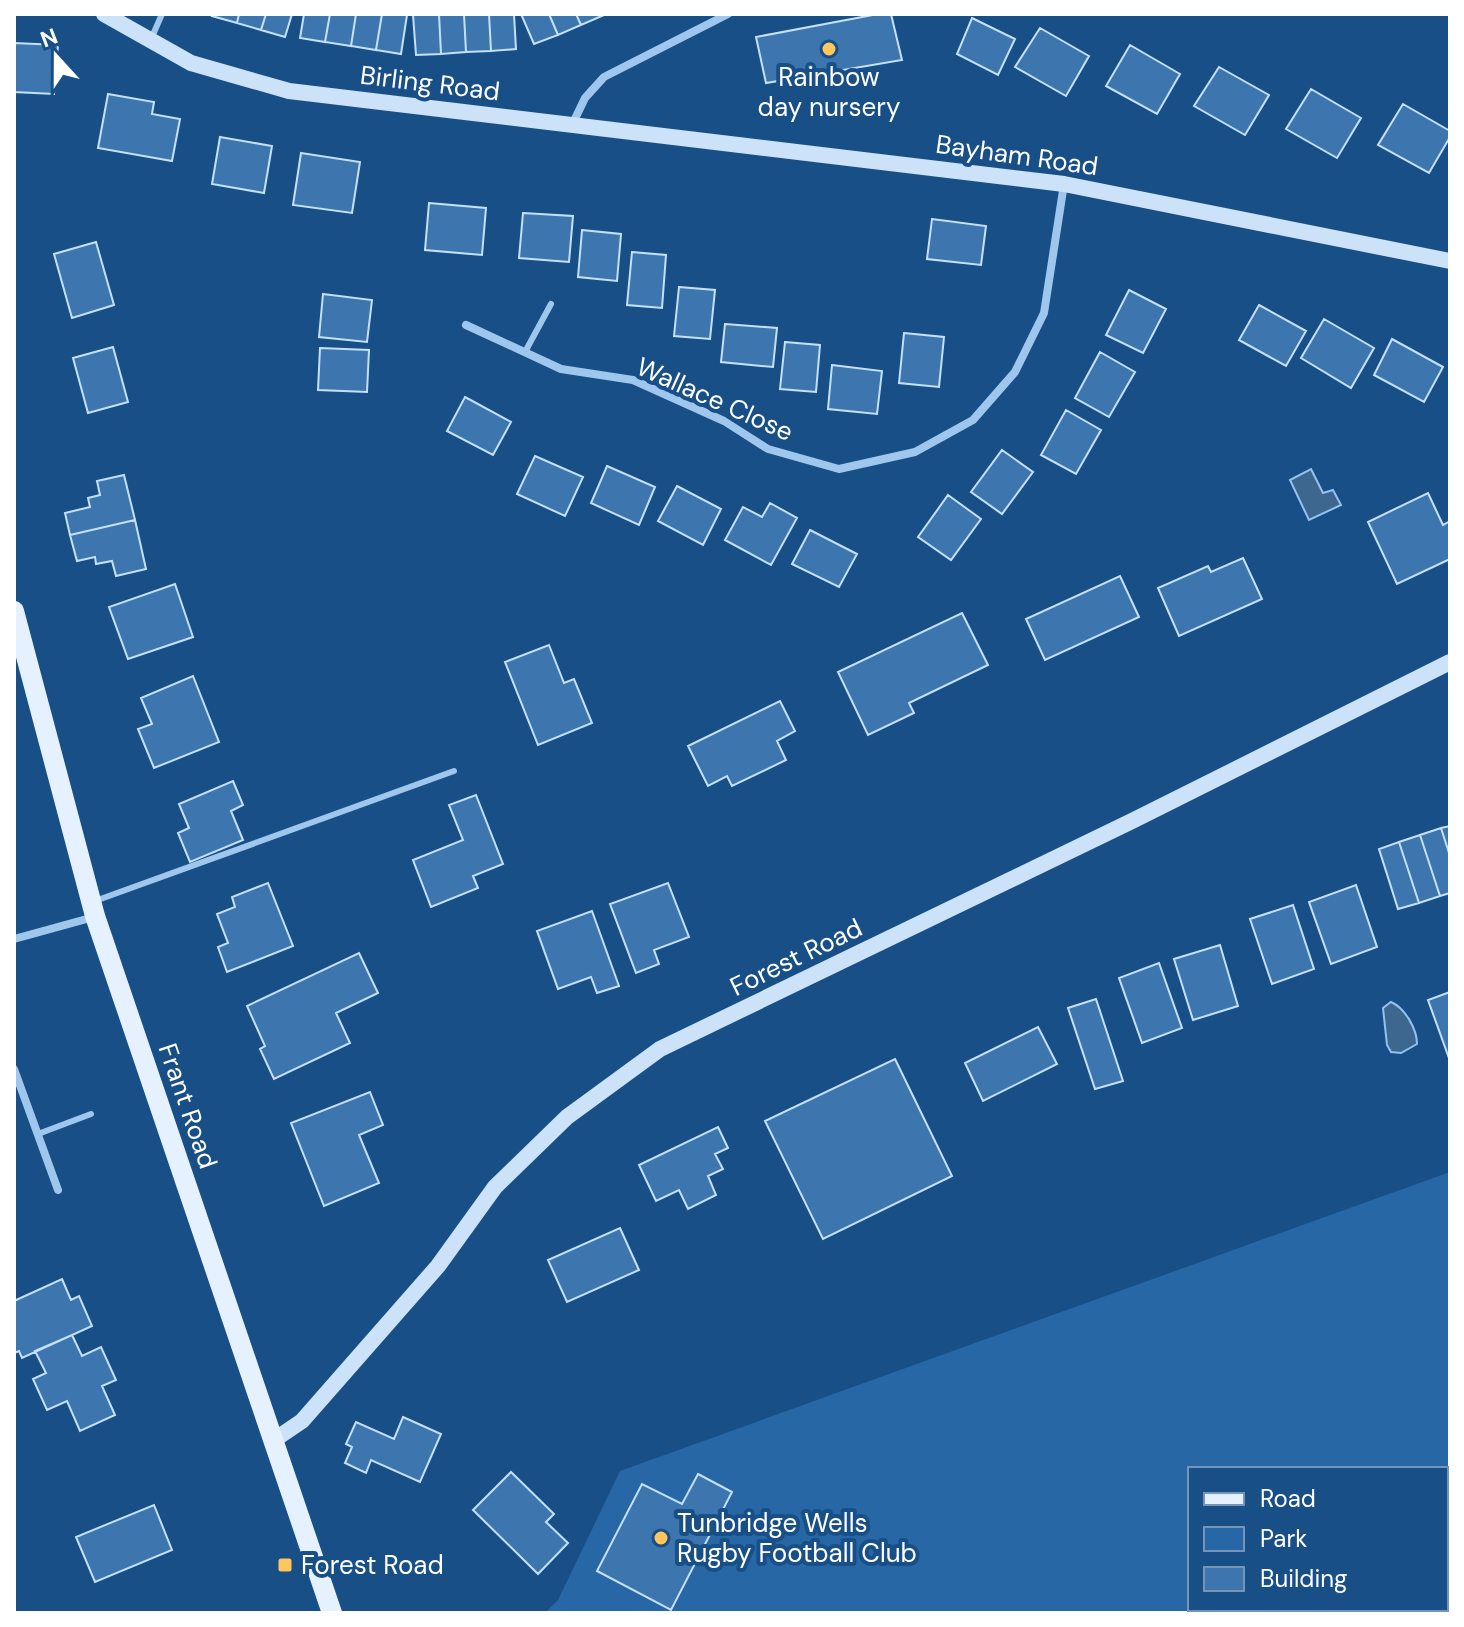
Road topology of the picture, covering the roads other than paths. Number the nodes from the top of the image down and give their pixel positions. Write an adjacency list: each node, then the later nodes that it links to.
1 (104, 14): 4 (street, Birling Road)
2 (162, 14): 4 (lane)
3 (728, 14): 5 (street)
4 (151, 41): 5 (street, Birling Road)
5 (573, 123): 6 (street, Bayham Road)
6 (1064, 184): 7 (street, Bayham Road); 10 (street, Wallace Close)
7 (1450, 261)
8 (551, 304): 10 (lane)
9 (466, 325): 10 (street, Wallace Close)
10 (525, 352)
11 (14, 611): 14 (main road, Frant Road)
12 (1450, 662): 20 (street, Forest Road)
13 (454, 771): 14 (lane)
14 (94, 909): 15 (street); 20 (main road, Frant Road)
15 (14, 939)
16 (14, 1069): 18 (street)
17 (91, 1114): 18 (lane)
18 (38, 1134): 19 (street)
19 (58, 1190)
20 (274, 1440): 21 (main road, Frant Road)
21 (332, 1613)

